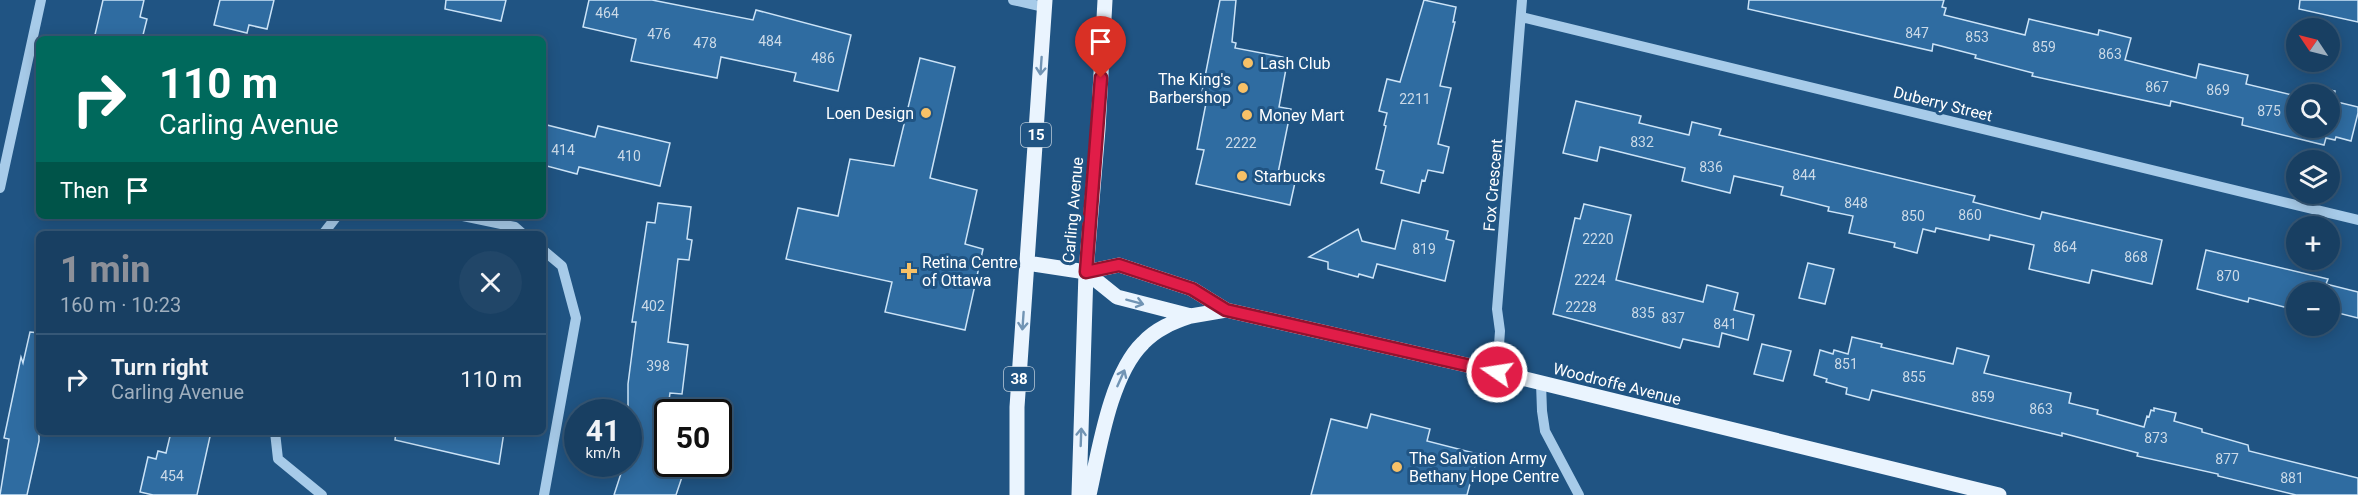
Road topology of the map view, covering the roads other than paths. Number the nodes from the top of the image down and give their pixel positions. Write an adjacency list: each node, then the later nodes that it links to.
1 (41, 0): 7 (street)
2 (1013, 0): 5 (street)
3 (1105, 0): 15 (main road, Carling Avenue)
4 (1522, 0): 6 (street, Fox Crescent)
5 (1045, 4): 14 (main road, 15, one-way to 14)
6 (1521, 17): 10 (street, Duberry Street); 18 (street, Fox Crescent)
7 (0, 188)
8 (335, 219): 11 (street)
9 (477, 219): 12 (street)
10 (2358, 220)
11 (325, 231)
12 (520, 231)
13 (546, 253): 22 (street)
14 (1027, 263): 15 (main road); 23 (main road, 38, one-way to 23)
15 (1086, 272): 16 (main road, Woodroffe Avenue); 17 (main road, Woodroffe Avenue, one-way to 17); 24 (main road, Carling Avenue, one-way to 15)
16 (1226, 310): 17 (main road, Woodroffe Avenue); 18 (main road, Woodroffe Avenue)
17 (1191, 316): 25 (main road, one-way to 17)
18 (1497, 372): 19 (main road, Woodroffe Avenue)
19 (1541, 383): 26 (street); 27 (main road, Woodroffe Avenue)
20 (275, 435): 21 (street)
21 (322, 495)
22 (544, 495)
23 (1017, 495)
24 (1079, 495)
25 (1089, 495)
26 (1579, 495)
27 (1999, 495)

